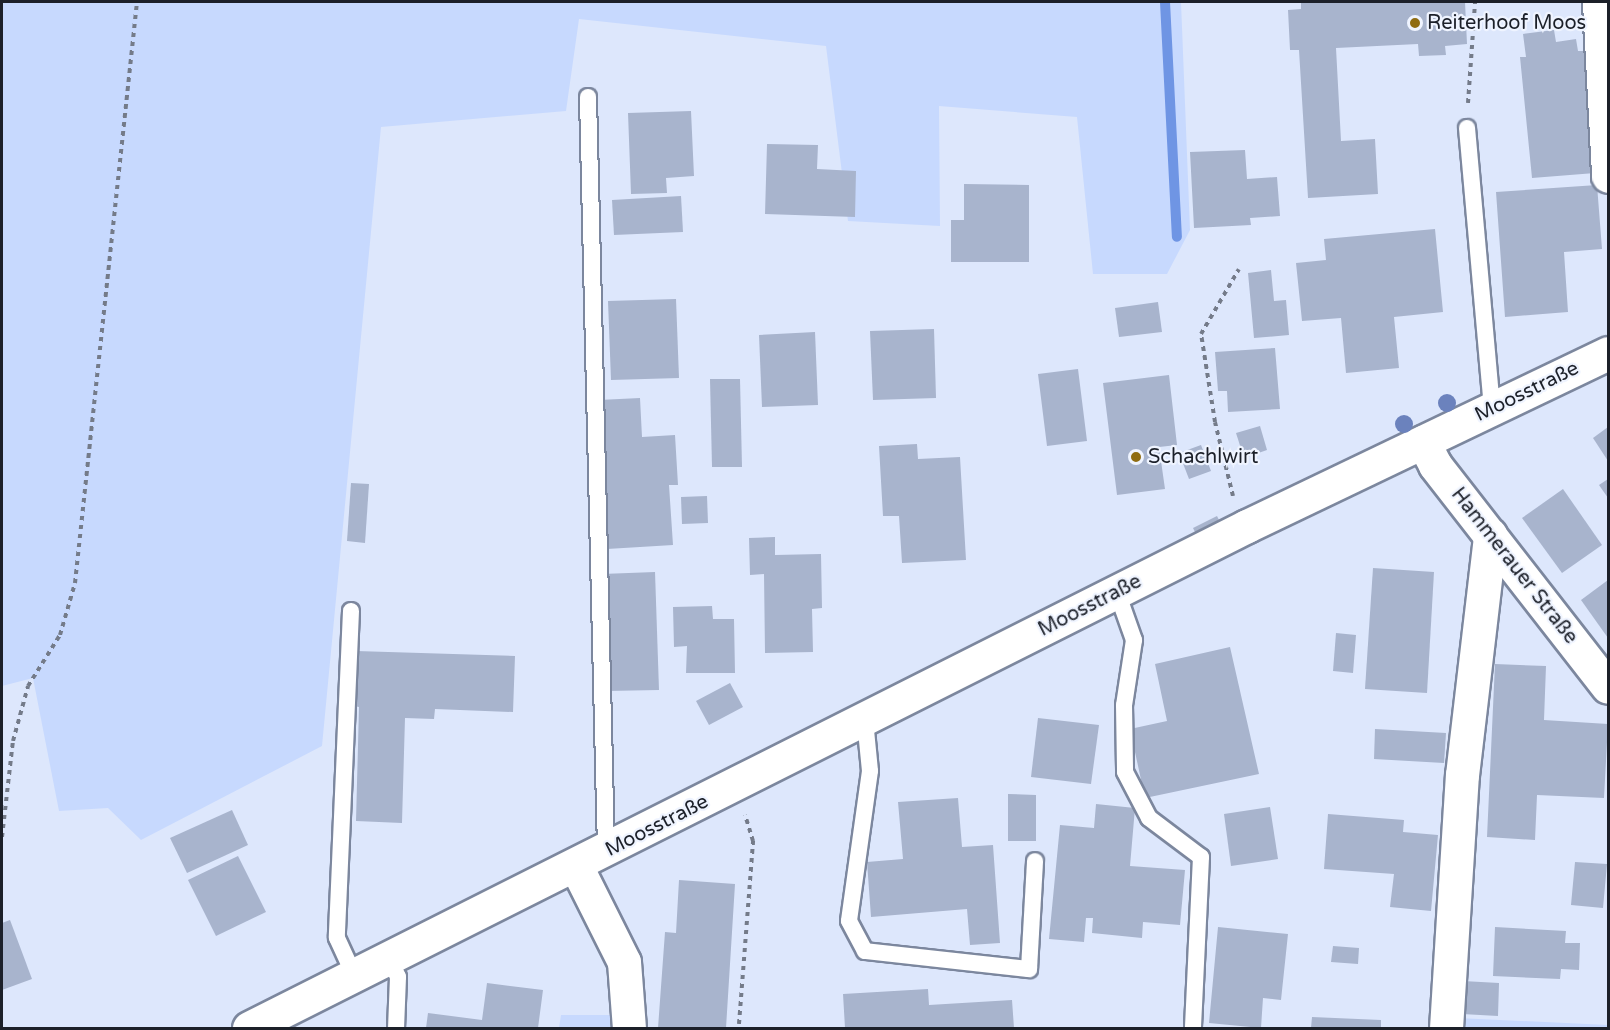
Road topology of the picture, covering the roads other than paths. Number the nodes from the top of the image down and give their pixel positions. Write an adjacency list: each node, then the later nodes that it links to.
1 (1599, 2): 4 (street)
2 (588, 97): 13 (lane)
3 (1467, 128): 6 (lane)
4 (1608, 176)
5 (1608, 353): 6 (street, Moosstraße)
6 (1492, 409): 7 (street, Moosstraße)
7 (1423, 442): 8 (street, Hammerauer Straße); 9 (street, Moosstraße)
8 (1490, 535): 11 (street, Hammerauer Straße); 22 (street)
9 (1118, 592): 12 (street, Moosstraße); 21 (lane)
10 (351, 611): 17 (lane)
11 (1608, 687)
12 (865, 736): 13 (street, Moosstraße); 14 (lane)
13 (606, 851): 15 (street, Moosstraße)
14 (1035, 861)
15 (576, 866): 16 (street, Moosstraße); 20 (street)
16 (389, 959): 17 (street, Moosstraße); 19 (lane)
17 (354, 975): 18 (street, Moosstraße)
18 (249, 1029)
19 (396, 1029)
20 (629, 1029)
21 (1193, 1029)
22 (1446, 1029)

